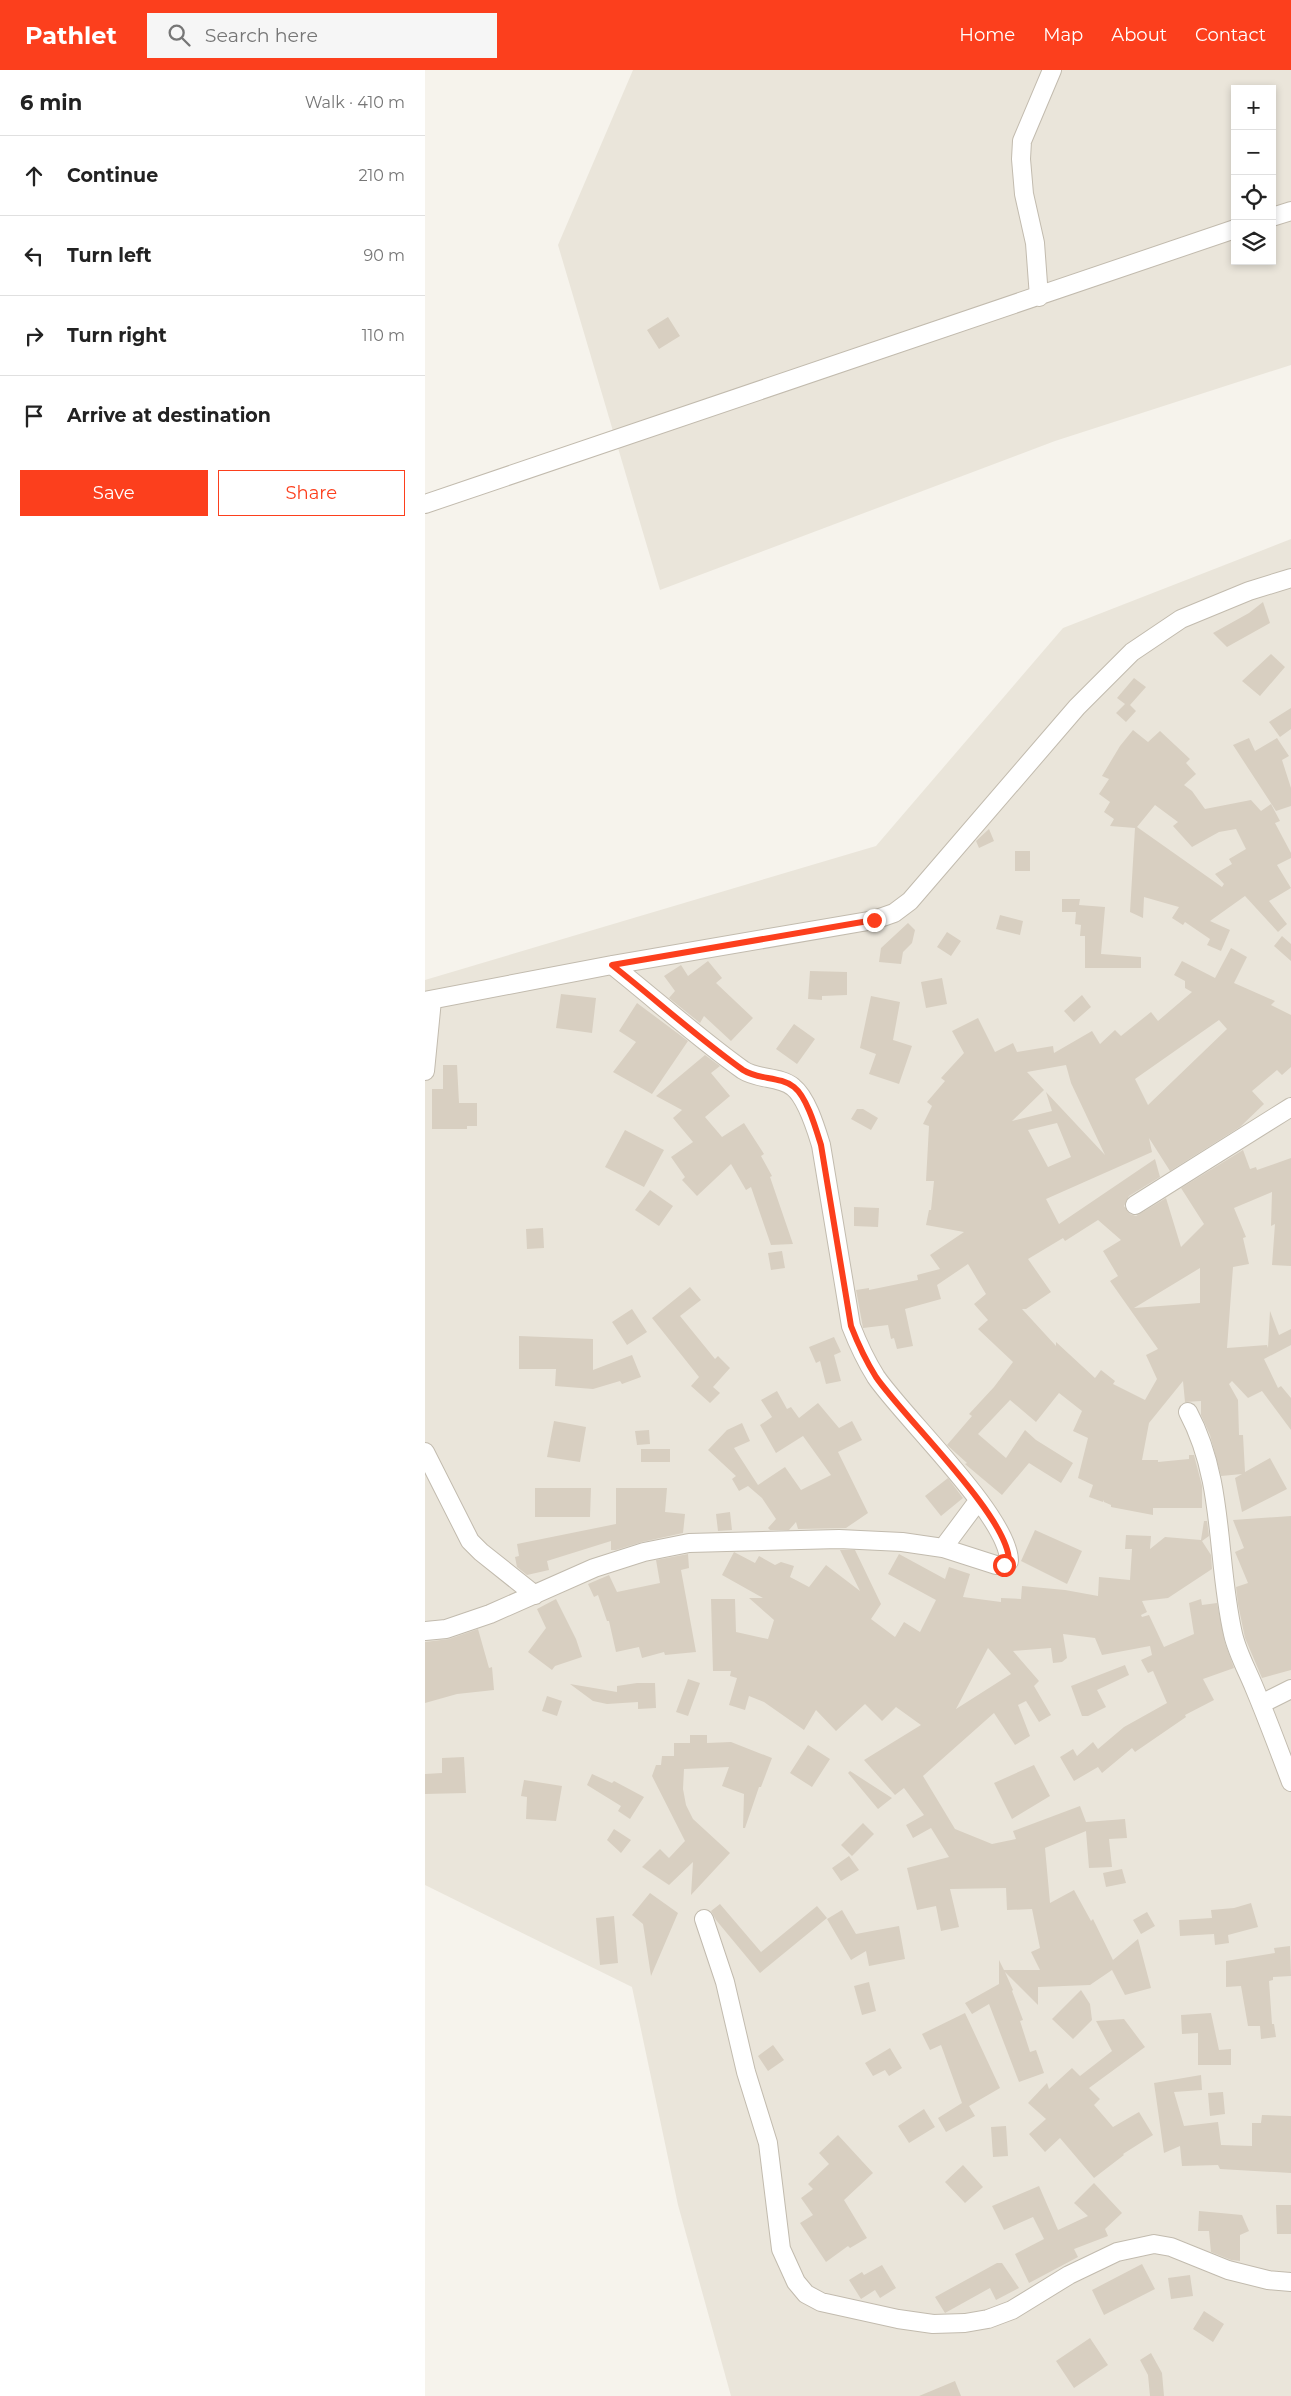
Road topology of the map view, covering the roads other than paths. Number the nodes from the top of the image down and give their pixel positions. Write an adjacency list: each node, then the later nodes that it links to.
1 (1052, 70): 5 (street)
2 (1291, 211): 3 (street)
3 (1276, 216)
4 (1231, 230): 5 (street)
5 (1039, 297): 6 (street)
6 (425, 504)
7 (1291, 578): 8 (street)
8 (612, 965): 9 (street); 15 (street)
9 (428, 1000): 10 (street)
10 (425, 1071)
11 (1291, 1107): 12 (street)
12 (1135, 1205)
13 (1188, 1412): 20 (street)
14 (425, 1452): 17 (street)
15 (978, 1501): 16 (street); 16 (street)
16 (943, 1548): 17 (street)
17 (535, 1595): 18 (street)
18 (425, 1631)
19 (1291, 1689): 20 (street)
20 (1261, 1704): 21 (street)
21 (1291, 1782)
22 (704, 1919): 23 (street)
23 (1291, 2282)

